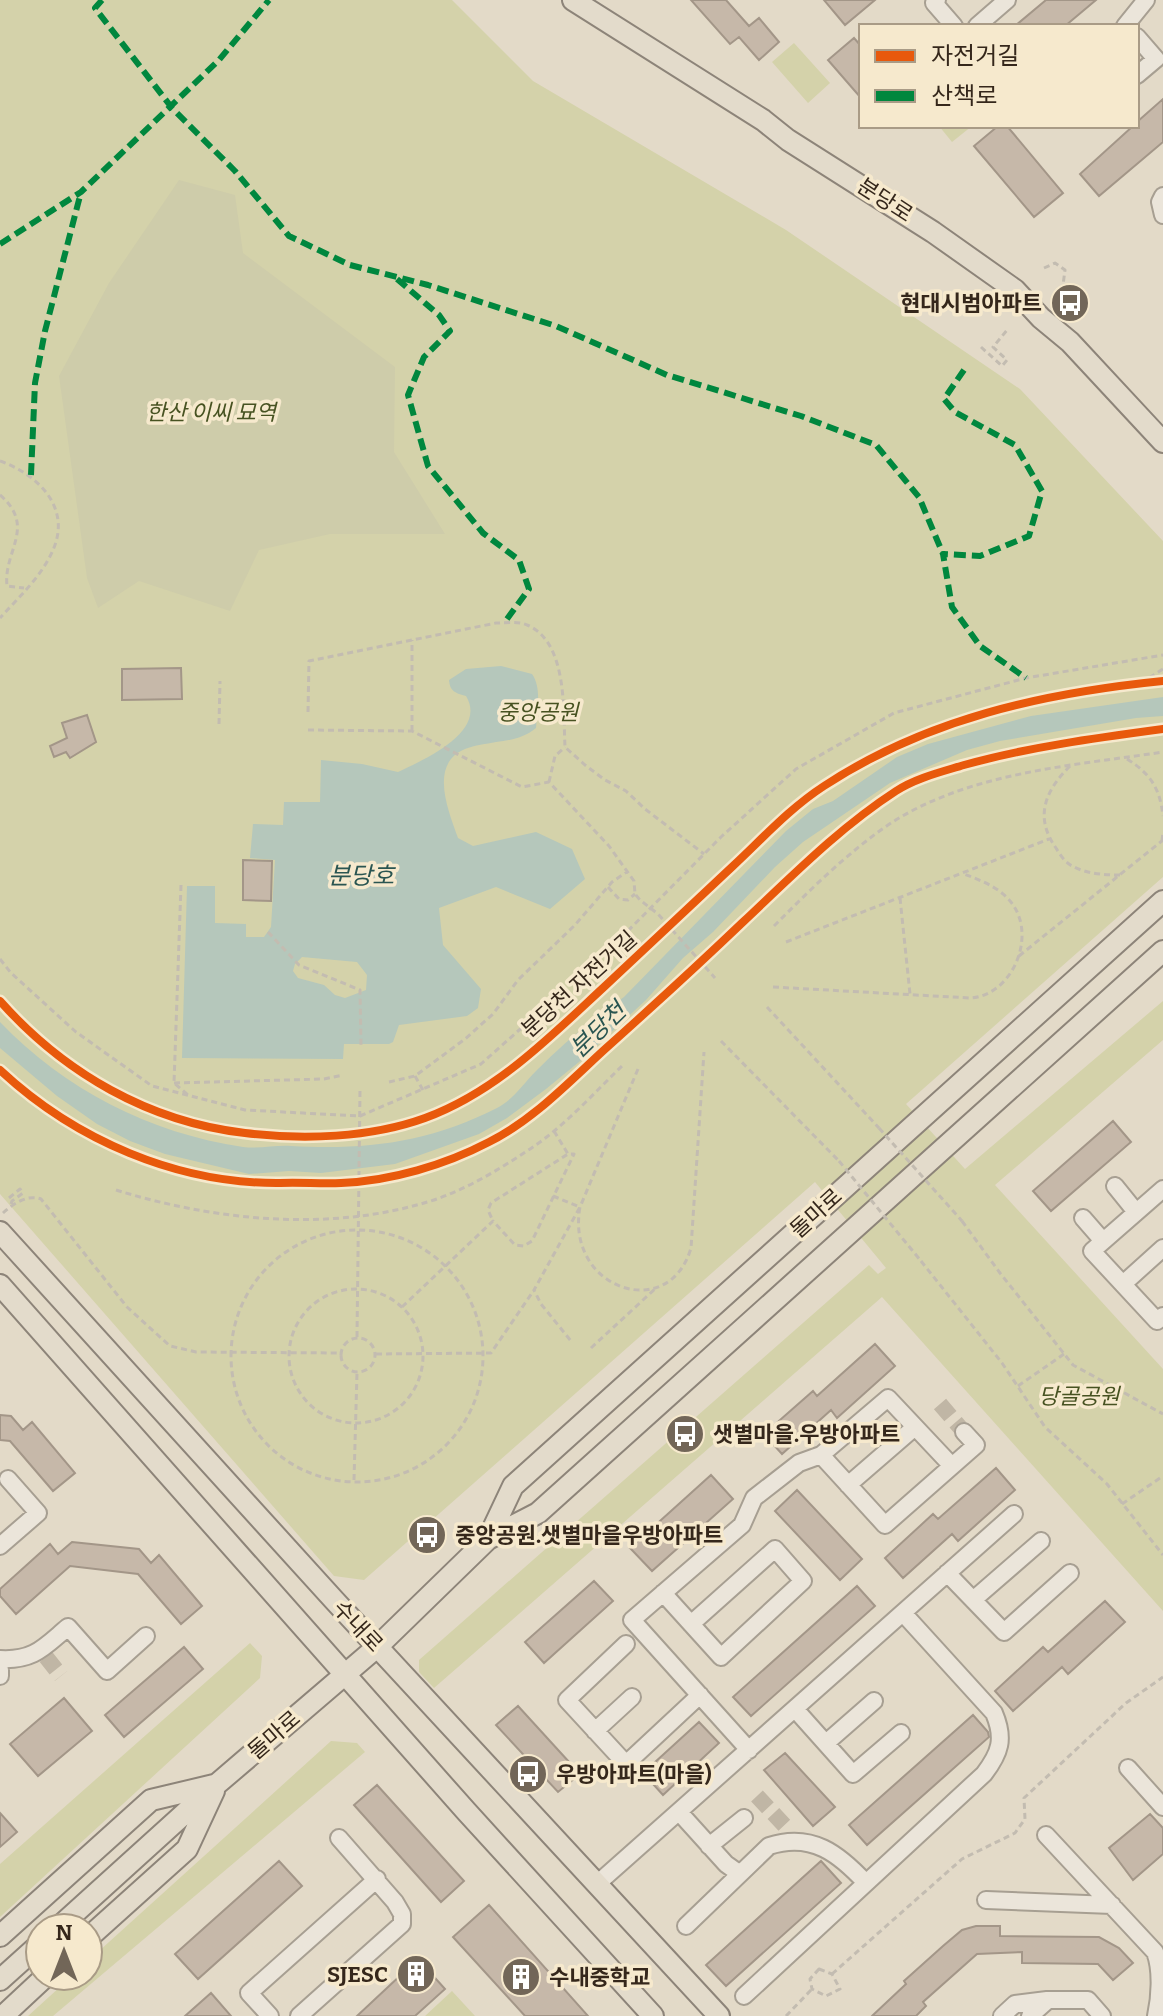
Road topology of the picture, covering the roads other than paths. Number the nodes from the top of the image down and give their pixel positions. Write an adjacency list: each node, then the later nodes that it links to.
1 (573, 0): 12 (main road, 분당로)
2 (937, 0): 5 (lane)
3 (1007, 0): 6 (lane)
4 (1146, 0): 7 (lane)
5 (952, 24)
6 (979, 24)
7 (1128, 24)
8 (1139, 39): 9 (lane)
9 (1139, 73)
10 (1163, 196): 11 (lane)
11 (1163, 215)
12 (1163, 442)
13 (1163, 901): 32 (main road, 돌마로)
14 (1163, 951): 32 (main road, 돌마로)
15 (1115, 1186): 17 (lane)
16 (1163, 1189): 17 (lane)
17 (1136, 1212): 20 (lane)
18 (1083, 1218): 20 (lane)
19 (0, 1232): 43 (main road, 수내로)
20 (1103, 1241): 22 (lane)
21 (1163, 1248): 22 (lane)
22 (1123, 1284): 24 (lane)
23 (0, 1285): 46 (main road, 수내로)
24 (1163, 1316)
25 (915, 1427): 27 (lane); 28 (lane); 30 (lane)
26 (964, 1432): 28 (lane)
27 (821, 1455): 30 (lane); 37 (lane)
28 (952, 1466): 30 (lane)
29 (8, 1479): 34 (lane)
30 (848, 1485)
31 (1014, 1514): 35 (lane)
32 (488, 1539): 43 (main road, 돌마로)
33 (1041, 1541): 38 (lane)
34 (0, 1546)
35 (947, 1573): 38 (lane); 39 (lane)
36 (1070, 1573): 38 (lane)
37 (663, 1593): 40 (lane); 48 (lane)
38 (973, 1600)
39 (903, 1613): 51 (lane); 68 (lane)
40 (691, 1624): 40 (lane)
41 (146, 1636): 44 (lane)
42 (626, 1644): 52 (lane)
43 (377, 1647): 46 (main road, 돌마로); 69 (main road, 수내로)
44 (0, 1659)
45 (0, 1670): 47 (lane)
46 (345, 1674): 57 (main road, 돌마로); 85 (main road, 수내로)
47 (0, 1676)
48 (700, 1695): 52 (lane); 55 (lane)
49 (632, 1697): 52 (lane)
50 (874, 1701): 54 (lane)
51 (795, 1709): 54 (lane); 55 (lane)
52 (595, 1731)
53 (901, 1733): 54 (lane)
54 (826, 1743)
55 (749, 1750): 59 (lane)
56 (1128, 1768): 58 (lane)
57 (217, 1784): 72 (main road, 돌마로); 73 (main road); 75 (main road)
58 (1162, 1803)
59 (679, 1812): 65 (lane); 69 (lane)
60 (744, 1818): 65 (lane)
61 (786, 1827): 64 (lane)
62 (1046, 1835): 71 (lane)
63 (339, 1838): 67 (lane)
64 (800, 1842): 66 (lane); 68 (lane)
65 (709, 1846): 66 (lane)
66 (740, 1874): 74 (lane)
67 (377, 1879): 83 (lane); 84 (lane)
68 (866, 1883): 80 (lane)
69 (597, 1884): 86 (main road, 수내로)
70 (986, 1900): 71 (lane)
71 (1112, 1905): 77 (lane)
72 (76, 1912)
73 (104, 1924)
74 (686, 1926)
75 (0, 1936)
76 (24, 1958): 78 (main road)
77 (1161, 1963): 90 (lane)
78 (0, 1980)
79 (29, 1992): 82 (main road)
80 (744, 1996)
81 (1048, 2000): 87 (lane); 88 (lane); 89 (lane)
82 (3, 2016)
83 (270, 2016)
84 (299, 2016)
85 (653, 2016)
86 (719, 2016)
87 (1002, 2016)
88 (1030, 2016)
89 (1102, 2016)
90 (1156, 2016)

